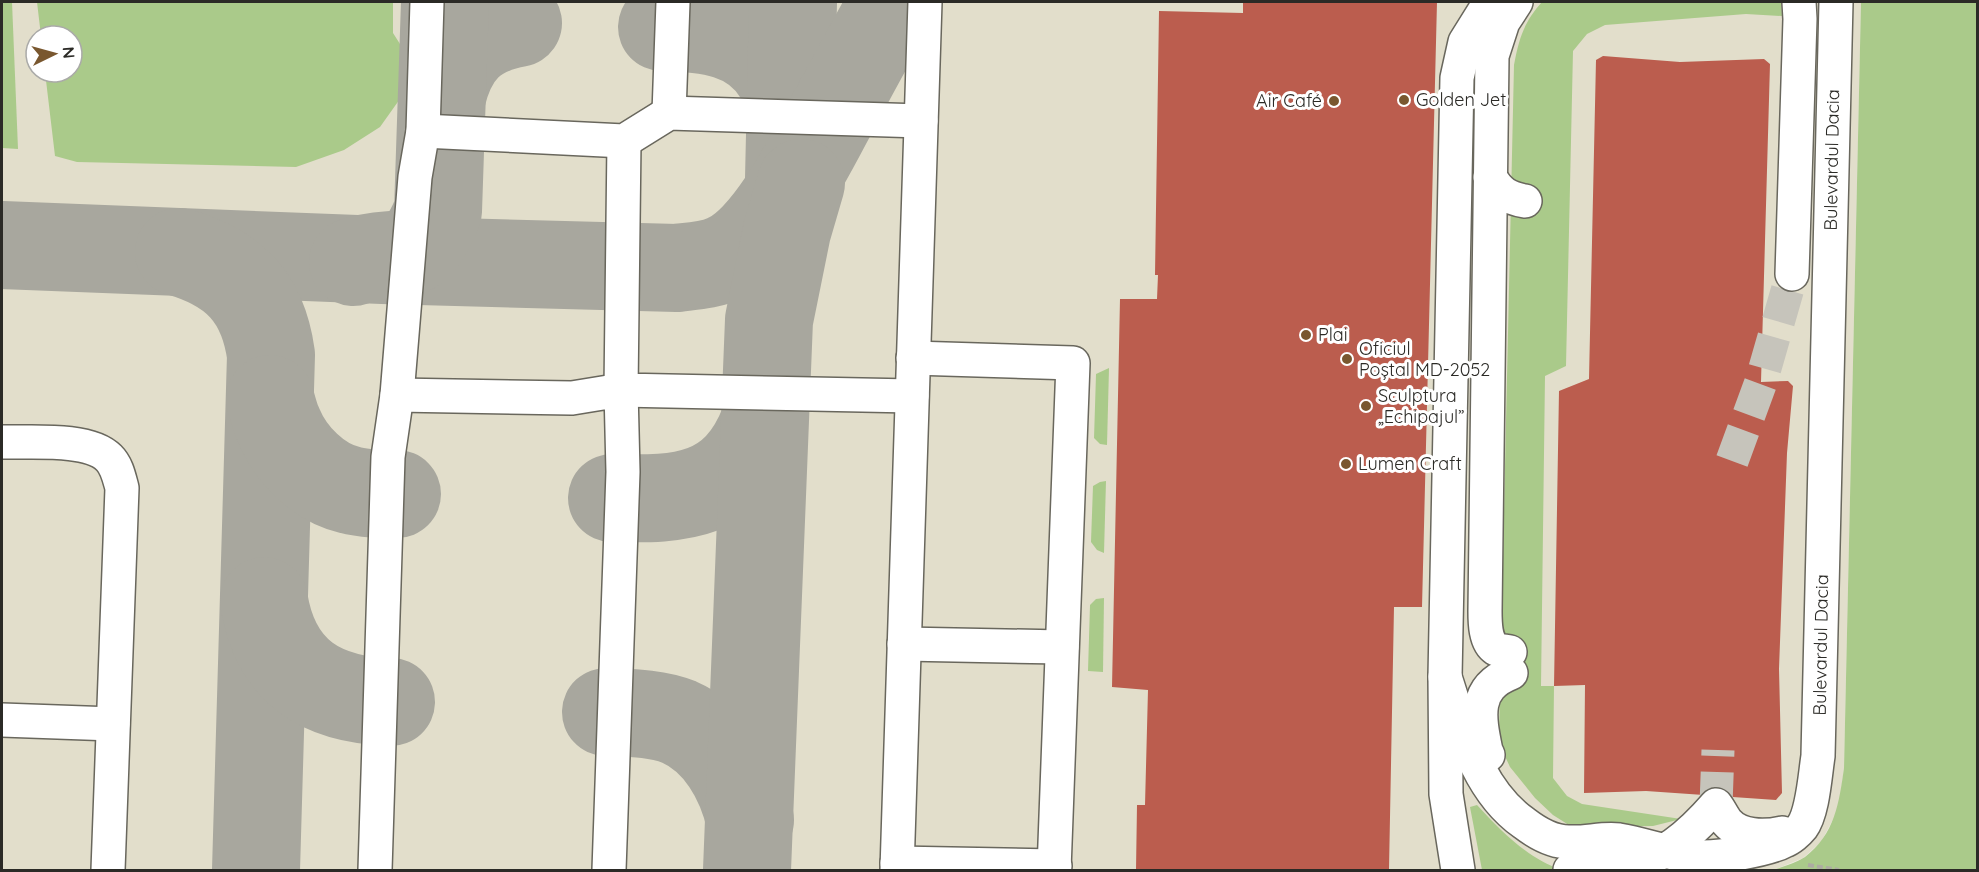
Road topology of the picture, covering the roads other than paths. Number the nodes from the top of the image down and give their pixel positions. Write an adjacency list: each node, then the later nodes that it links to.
1 (427, 2): 10 (lane)
2 (673, 2): 8 (lane)
3 (925, 2): 9 (lane)
4 (1490, 2): 22 (lane)
5 (1516, 2): 12 (lane)
6 (1799, 2): 14 (lane)
7 (1836, 2): 25 (lane, Bulevardul Dacia)
8 (669, 113): 9 (lane); 11 (lane)
9 (921, 121): 15 (lane)
10 (423, 131): 11 (lane); 17 (lane)
11 (624, 141): 16 (lane)
12 (1490, 177): 13 (lane); 13 (lane)
13 (1490, 244): 26 (lane)
14 (1792, 274)
15 (913, 358): 18 (lane); 21 (lane)
16 (621, 390): 17 (lane); 18 (lane); 32 (lane)
17 (397, 395): 31 (lane)
18 (912, 396): 20 (lane)
19 (2, 442): 24 (lane)
20 (904, 644): 21 (lane); 28 (lane)
21 (1062, 647): 29 (lane)
22 (1445, 677): 26 (lane); 33 (lane)
23 (2, 720): 24 (lane)
24 (113, 723): 30 (lane)
25 (1802, 826): 27 (lane); 27 (lane)
26 (1601, 839): 27 (lane)
27 (1664, 852): 34 (lane)
28 (897, 866): 29 (lane)
29 (1055, 868)
30 (108, 870)
31 (375, 870)
32 (609, 870)
33 (1458, 870)
34 (1570, 870)

